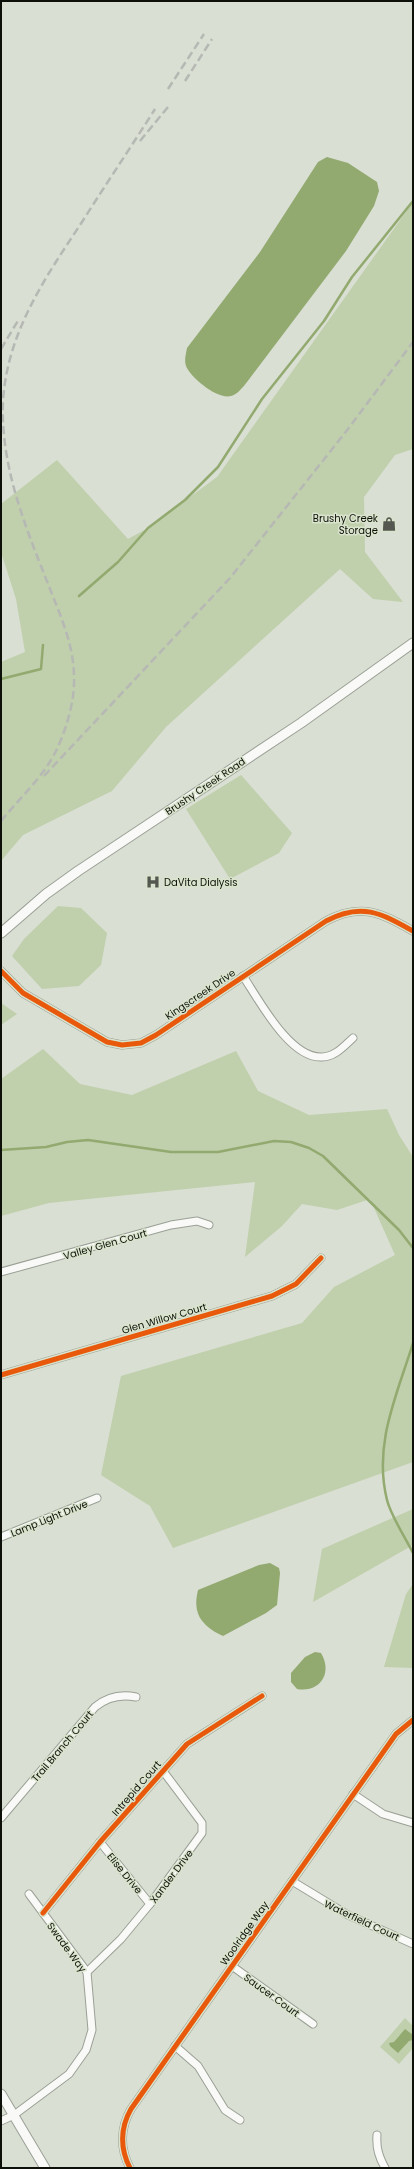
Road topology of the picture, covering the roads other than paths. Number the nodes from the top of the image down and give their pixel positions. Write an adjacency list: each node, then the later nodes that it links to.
1 (413, 643): 3 (main road, Brushy Creek Road)
2 (413, 931): 5 (street, Kingscreek Drive)
3 (1, 933)
4 (1, 971): 5 (street, Kingscreek Drive)
5 (243, 976): 6 (street)
6 (353, 1038)
7 (209, 1225): 9 (street, Valley Glen Court)
8 (321, 1258): 10 (street, Glen Willow Court)
9 (1, 1272)
10 (1, 1375)
11 (97, 1498): 12 (street, Lamp Light Drive)
12 (1, 1538)
13 (262, 1696): 16 (street, Intrepid Court)
14 (136, 1697): 18 (street, Trail Branch Court)
15 (413, 1720): 17 (street, Woolridge Way)
16 (163, 1771): 20 (street, Intrepid Court); 23 (street, Xander Drive)
17 (353, 1794): 19 (street); 21 (street, Woolridge Way)
18 (1, 1818)
19 (413, 1823)
20 (100, 1842): 23 (street, Elise Drive); 24 (street, Intrepid Court)
21 (292, 1881): 25 (street, Waterfield Court); 26 (street, Woolridge Way)
22 (29, 1894): 24 (street, Swade Way)
23 (150, 1904): 27 (street, Xander Drive)
24 (42, 1913): 27 (street, Swade Way)
25 (413, 1944)
26 (232, 1966): 28 (street, Saucer Court); 29 (street, Woolridge Way)
27 (87, 1972): 31 (street, Swade Way)
28 (313, 2024)
29 (175, 2046): 32 (street); 36 (street, Woolridge Way)
30 (1, 2094): 31 (main road)
31 (14, 2115): 33 (street, Swade Way); 35 (main road)
32 (240, 2120)
33 (1, 2121)
34 (377, 2135): 37 (street)
35 (45, 2168)
36 (130, 2168)
37 (385, 2168)

